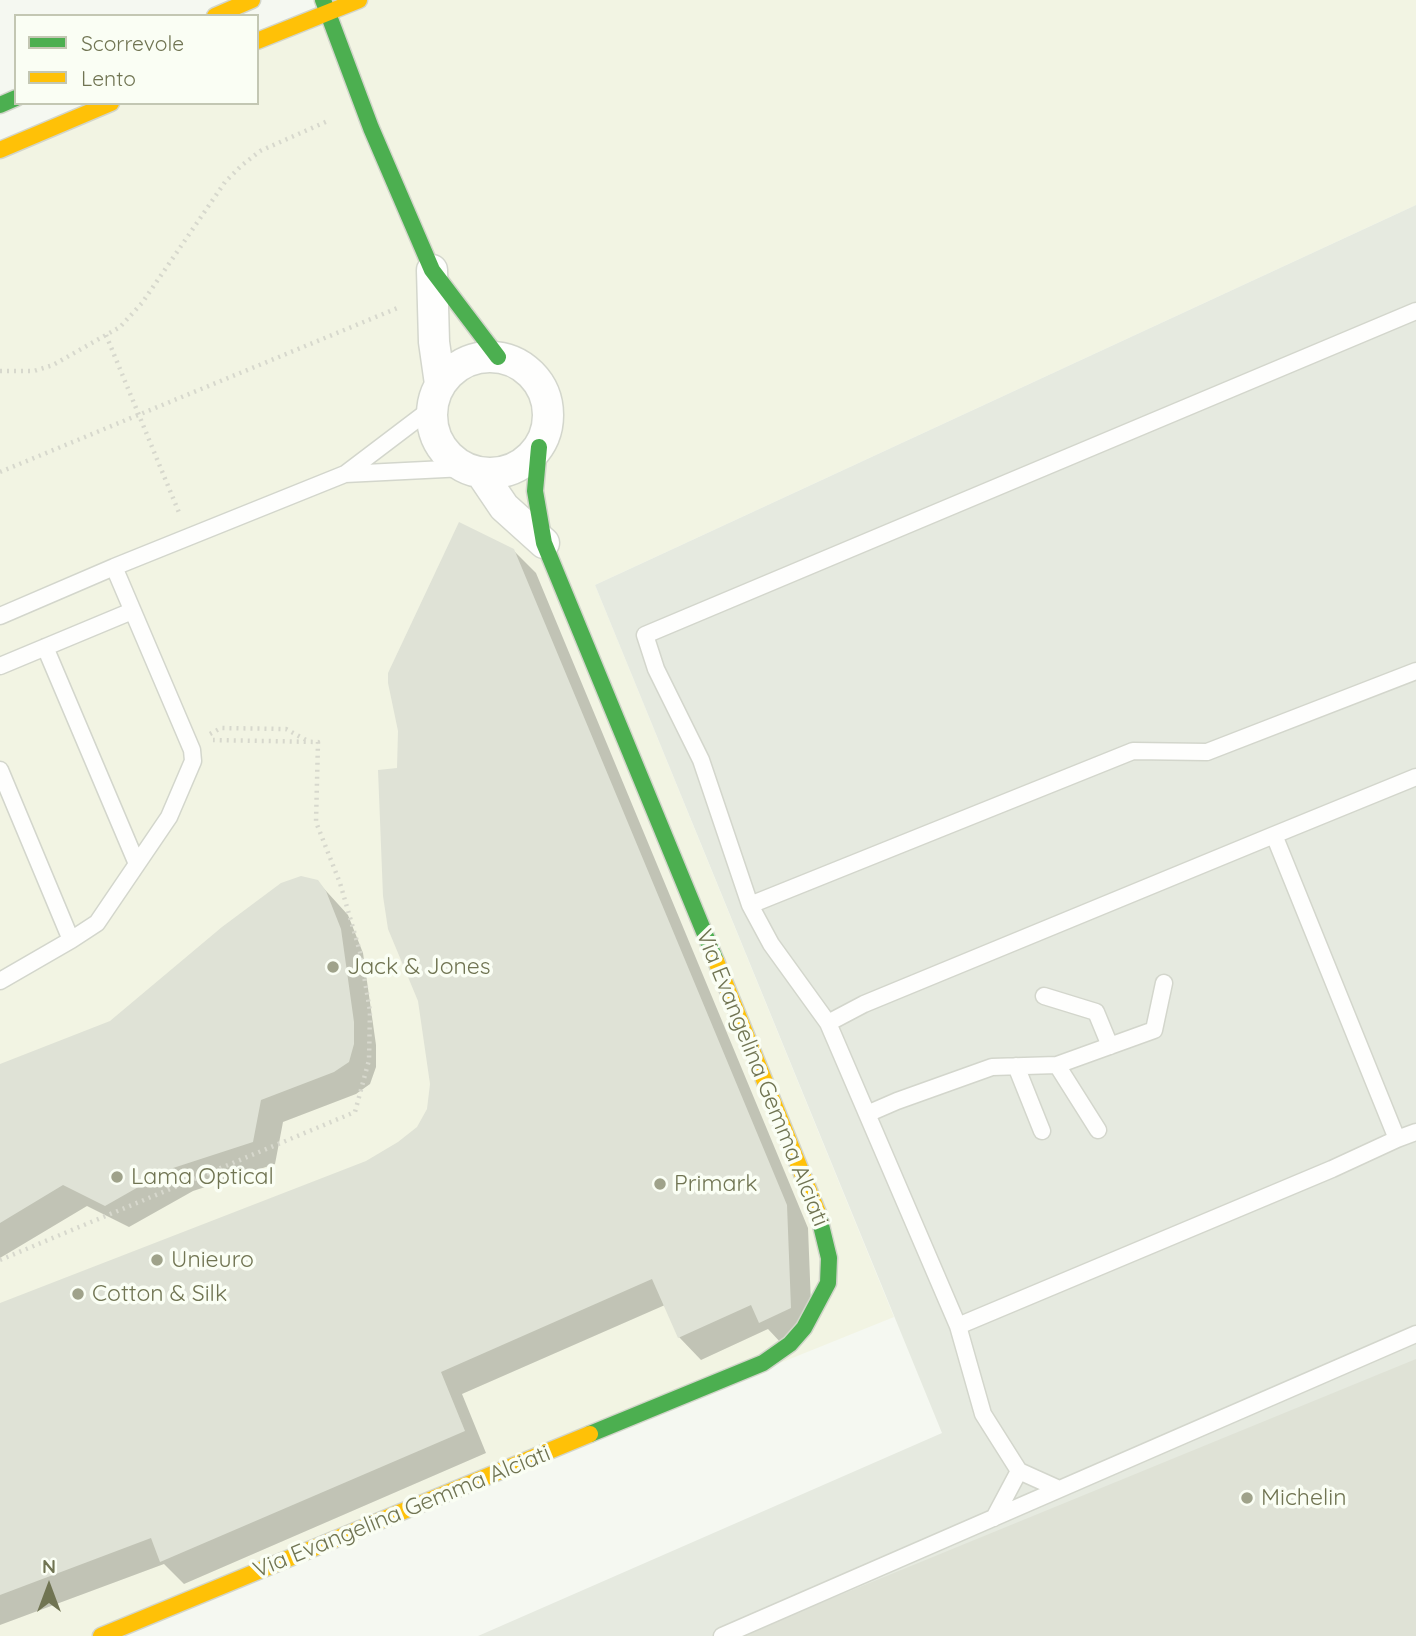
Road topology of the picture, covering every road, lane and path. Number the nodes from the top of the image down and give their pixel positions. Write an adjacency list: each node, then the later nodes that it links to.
1 (252, 0): 4 (street)
2 (359, 0): 3 (street)
3 (325, 6): 5 (street); 7 (street)
4 (220, 14)
5 (259, 40)
6 (106, 105): 8 (street)
7 (363, 105): 9 (street); 11 (path)
8 (0, 150)
9 (432, 282): 12 (street); 14 (street); 15 (path)
10 (1416, 311): 35 (lane)
11 (106, 335): 13 (path); 15 (path)
12 (498, 357): 14 (street); 16 (street)
13 (0, 371)
14 (436, 396): 17 (street); 19 (lane)
15 (138, 415): 18 (path); 20 (path)
16 (539, 447): 17 (street); 21 (street, Via Evangelina Gemma Alciati)
17 (473, 471): 19 (lane); 21 (street, Via Evangelina Gemma Alciati)
18 (0, 472)
19 (345, 474): 20 (lane)
20 (188, 537): 22 (lane)
21 (544, 543): 55 (street, Via Evangelina Gemma Alciati)
22 (114, 567): 23 (lane); 24 (lane)
23 (132, 611): 25 (lane); 34 (lane)
24 (0, 616)
25 (45, 648): 26 (lane); 34 (lane)
26 (0, 666)
27 (1416, 671): 35 (lane)
28 (221, 728): 30 (path)
29 (221, 740): 30 (path)
30 (309, 741): 49 (path)
31 (0, 770): 36 (lane)
32 (1416, 777): 33 (lane)
33 (1275, 835): 40 (lane); 48 (lane)
34 (137, 864): 36 (lane)
35 (750, 905): 40 (lane)
36 (71, 940): 37 (lane)
37 (0, 981)
38 (1164, 983): 41 (lane)
39 (1044, 996): 41 (lane)
40 (828, 1023): 44 (lane)
41 (1110, 1046): 42 (lane)
42 (1057, 1065): 43 (lane); 45 (lane)
43 (1016, 1066): 44 (lane); 46 (lane)
44 (867, 1114): 50 (lane)
45 (1098, 1130)
46 (1042, 1131)
47 (1416, 1132): 48 (lane)
48 (1397, 1139): 50 (lane)
49 (0, 1261)
50 (958, 1326): 52 (lane)
51 (1416, 1334): 53 (lane)
52 (1018, 1471): 53 (lane); 54 (lane)
53 (1059, 1489): 54 (lane)
54 (993, 1518): 56 (lane)
55 (101, 1636)
56 (722, 1636)

